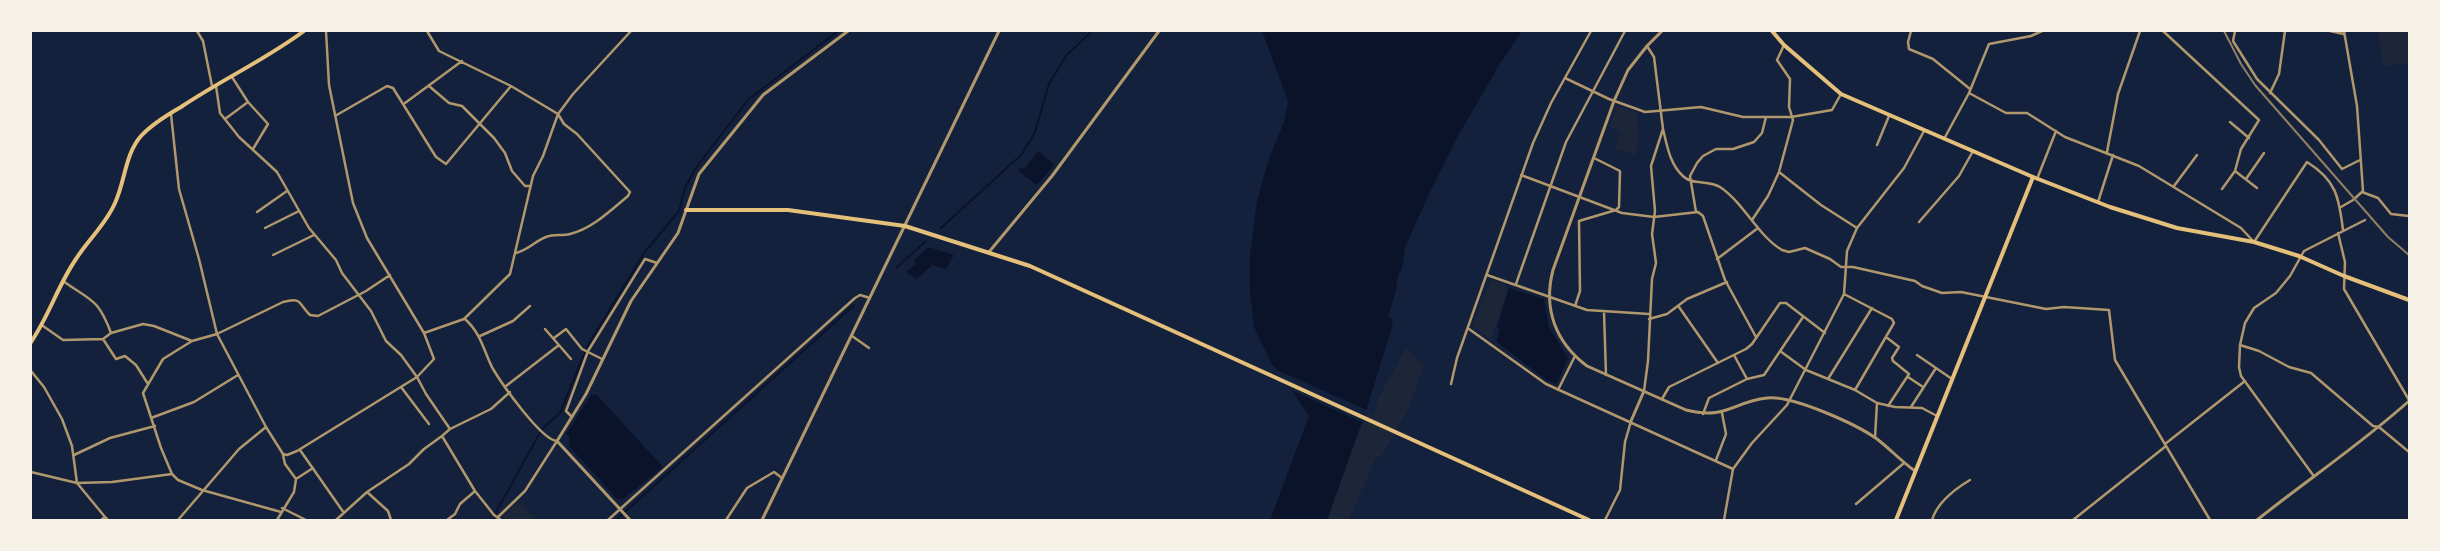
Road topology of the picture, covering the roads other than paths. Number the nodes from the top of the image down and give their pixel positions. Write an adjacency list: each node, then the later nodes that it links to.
1 (198, 31): 26 (street)
2 (304, 31): 24 (main road)
3 (326, 31): 40 (street)
4 (427, 31): 23 (street)
5 (631, 31): 39 (street)
6 (848, 31): 77 (street)
7 (999, 31): 87 (street)
8 (1159, 31): 95 (street)
9 (1591, 31): 25 (street)
10 (1625, 31): 30 (street)
11 (1661, 31): 22 (street)
12 (1772, 31): 21 (main road)
13 (1911, 31): 29 (street)
14 (2042, 31): 29 (street)
15 (2140, 31): 55 (street)
16 (2163, 31): 50 (street)
17 (2235, 31): 32 (street)
18 (2285, 31): 32 (street)
19 (2330, 31): 20 (street)
20 (2344, 32): 60 (street)
21 (1784, 45): 33 (main road); 43 (street)
22 (1647, 46): 34 (street); 37 (street)
23 (462, 61): 27 (street); 28 (street)
24 (231, 76): 26 (main road); 35 (street)
25 (1565, 78): 30 (street); 63 (street)
26 (214, 85): 38 (main road); 44 (street)
27 (429, 86): 36 (street); 46 (street)
28 (511, 86): 39 (street); 46 (street)
29 (1970, 89): 31 (street)
30 (1594, 92): 34 (street); 68 (street)
31 (1969, 93): 49 (street); 51 (street)
32 (2270, 93): 60 (street)
33 (1841, 94): 41 (main road); 43 (street)
34 (1614, 101): 37 (street); 59 (street)
35 (248, 102): 44 (street); 53 (street)
36 (404, 103): 40 (street); 46 (street)
37 (1662, 111): 42 (street); 47 (street)
38 (171, 113): 105 (main road); 129 (street)
39 (558, 114): 67 (street); 96 (street)
40 (335, 116): 102 (street)
41 (1889, 116): 48 (main road); 52 (street)
42 (1766, 117): 43 (street); 66 (street)
43 (1791, 117): 62 (street)
44 (225, 120): 53 (street)
45 (2230, 122): 50 (street)
46 (480, 125): 67 (street)
47 (1663, 129): 66 (street); 83 (street)
48 (1924, 131): 51 (main road); 90 (street)
49 (2056, 131): 55 (street); 64 (street)
50 (2249, 138): 61 (street)
51 (1944, 139): 54 (main road)
52 (1877, 146)
53 (253, 150): 72 (street)
54 (1973, 151): 64 (main road); 86 (street)
55 (2107, 153): 57 (street)
56 (2264, 153): 65 (street)
57 (2113, 155): 69 (street); 75 (street)
58 (2197, 155): 69 (street)
59 (1594, 158): 74 (street); 78 (street)
60 (2360, 160): 73 (street)
61 (2234, 171): 65 (street); 71 (street)
62 (1779, 172): 85 (street); 90 (street)
63 (1521, 175): 68 (street); 103 (street)
64 (2035, 178): 75 (main road); 111 (main road)
65 (2246, 179): 70 (street)
66 (1690, 181): 81 (street); 85 (street)
67 (530, 186): 96 (street)
68 (1550, 186): 74 (street); 107 (street)
69 (2174, 186): 94 (street)
70 (2257, 188)
71 (2222, 189)
72 (287, 191): 79 (street); 80 (street)
73 (2362, 192): 76 (street); 82 (street)
74 (1579, 196): 78 (street); 110 (street)
75 (2098, 202): 94 (main road)
76 (2341, 207): 91 (street); 94 (street)
77 (686, 210): 87 (main road); 100 (street)
78 (1616, 210): 83 (street); 115 (street)
79 (299, 211): 88 (street); 93 (street)
80 (257, 212)
81 (1696, 212): 83 (street); 99 (street)
82 (2409, 216)
83 (1654, 217): 119 (street)
84 (2366, 220): 91 (street)
85 (1752, 221): 89 (street)
86 (1919, 222)
87 (905, 226): 95 (main road); 112 (street)
88 (265, 228)
89 (1758, 228): 99 (street); 101 (street)
90 (1857, 228): 101 (street)
91 (2343, 230): 92 (street)
92 (2338, 233): 98 (street); 104 (street)
93 (314, 235): 97 (street); 108 (street)
94 (2254, 242): 98 (main road)
95 (989, 252): 227 (main road)
96 (516, 254): 121 (street)
97 (273, 255)
98 (2299, 256): 104 (main road); 139 (street)
99 (1717, 259): 106 (street)
100 (657, 263): 141 (street); 147 (street)
101 (1848, 267): 109 (street); 111 (street)
102 (391, 274): 108 (street); 127 (street)
103 (1487, 275): 107 (street); 125 (street)
104 (2344, 276): 113 (main road); 171 (street)
105 (64, 281): 123 (main road); 126 (street)
106 (1727, 282): 116 (street); 132 (street)
107 (1516, 284): 110 (street)
108 (359, 294): 129 (street); 154 (street)
109 (1844, 294): 117 (street); 128 (street)
110 (1549, 297): 115 (street); 144 (street)
111 (1984, 297): 156 (main road); 189 (street)
112 (870, 298): 131 (street); 211 (street)
113 (2409, 300)
114 (530, 306): 130 (street)
115 (1576, 306): 118 (street)
116 (1678, 307): 122 (street); 148 (street)
117 (1872, 308): 133 (street); 158 (street)
118 (1604, 312): 119 (street); 153 (street)
119 (1649, 314): 122 (street)
120 (1804, 316): 128 (street); 132 (street); 142 (street)
121 (464, 319): 127 (street); 130 (street)
122 (1649, 319): 167 (street)
123 (43, 326): 135 (street); 136 (main road)
124 (545, 329): 134 (street)
125 (1469, 329): 161 (street); 165 (street)
126 (111, 333): 135 (street); 137 (street)
127 (424, 333): 154 (street)
128 (1825, 333): 150 (street)
129 (217, 334): 137 (street); 152 (street)
130 (480, 336): 162 (street)
131 (852, 336): 140 (street); 202 (street)
132 (1756, 337): 145 (street)
133 (1886, 337): 155 (street); 166 (street)
134 (554, 338): 138 (street); 141 (street)
135 (103, 339): 160 (street)
136 (31, 342)
137 (192, 342): 160 (street)
138 (559, 345): 146 (street); 162 (street)
139 (2240, 345): 159 (street); 184 (street)
140 (870, 348)
141 (588, 351): 147 (street); 177 (street)
142 (1780, 351): 150 (street); 157 (street)
143 (1916, 355): 149 (street)
144 (1575, 356): 153 (street); 165 (street)
145 (1734, 356): 148 (street); 157 (street)
146 (571, 359)
147 (602, 359): 177 (street)
148 (1718, 363): 170 (street)
149 (1936, 368): 156 (street); 164 (street)
150 (1806, 370): 158 (street); 169 (street)
151 (31, 371): 193 (street)
152 (238, 375): 179 (street); 183 (street)
153 (1606, 376): 167 (street)
154 (417, 377): 163 (street); 185 (street)
155 (1908, 377): 164 (street); 173 (street)
156 (1952, 378): 178 (main road)
157 (1747, 379): 176 (street)
158 (1828, 379): 166 (street)
159 (2245, 381): 189 (street); 201 (street)
160 (148, 384): 179 (street)
161 (1451, 384)
162 (506, 386): 168 (street)
163 (401, 387): 181 (street); 190 (street)
164 (1923, 387): 174 (street)
165 (1558, 390): 180 (street)
166 (1855, 390): 172 (street)
167 (1644, 391): 170 (street); 180 (street)
168 (510, 392): 185 (street); 188 (street)
169 (1790, 399): 175 (street); 187 (street); 197 (street)
170 (1662, 400): 176 (street)
171 (2409, 400): 184 (street)
172 (1877, 403): 173 (street); 187 (street)
173 (1888, 406): 174 (street)
174 (1911, 407): 178 (street)
175 (1722, 413): 176 (street); 194 (street)
176 (1703, 414)
177 (572, 416): 188 (street)
178 (1937, 416): 198 (main road)
179 (151, 418): 182 (street)
180 (1630, 421): 194 (street); 228 (street)
181 (428, 424)
182 (154, 426): 193 (street); 200 (street)
183 (266, 427): 192 (street); 206 (street)
184 (2379, 427): 191 (street); 201 (street)
185 (450, 429): 186 (street)
186 (442, 436): 207 (street); 208 (street)
187 (1875, 438): 195 (street)
188 (557, 441): 211 (street); 214 (street)
189 (2166, 445): 232 (street); 233 (street)
190 (300, 450): 192 (street); 196 (street)
191 (2409, 452)
192 (282, 454): 203 (street)
193 (73, 455): 205 (street)
194 (1716, 460): 197 (street)
195 (1904, 463): 198 (street); 209 (street)
196 (313, 468): 203 (street); 212 (street)
197 (1733, 469): 229 (street)
198 (1915, 470): 230 (main road)
199 (31, 472): 205 (street)
200 (172, 474): 205 (street); 206 (street)
201 (2314, 474): 234 (street)
202 (782, 478): 225 (street); 226 (street)
203 (296, 479): 210 (street)
204 (1970, 480): 231 (street)
205 (77, 482): 213 (street)
206 (202, 490): 210 (street); 218 (street)
207 (475, 491): 214 (street); 223 (street)
208 (367, 492): 212 (street); 222 (street)
209 (1856, 504)
210 (281, 510): 219 (street); 220 (street)
211 (621, 510): 215 (street); 224 (street)
212 (344, 513): 221 (street)
213 (105, 516): 216 (street); 217 (street)
214 (499, 518)
215 (630, 519)
216 (101, 520)
217 (108, 520)
218 (178, 520)
219 (277, 520)
220 (306, 520)
221 (336, 520)
222 (390, 520)
223 (447, 520)
224 (608, 520)
225 (726, 520)
226 (762, 520)
227 (1588, 520)
228 (1606, 520)
229 (1724, 520)
230 (1896, 520)
231 (1932, 520)
232 (2073, 520)
233 (2210, 520)
234 (2257, 520)

